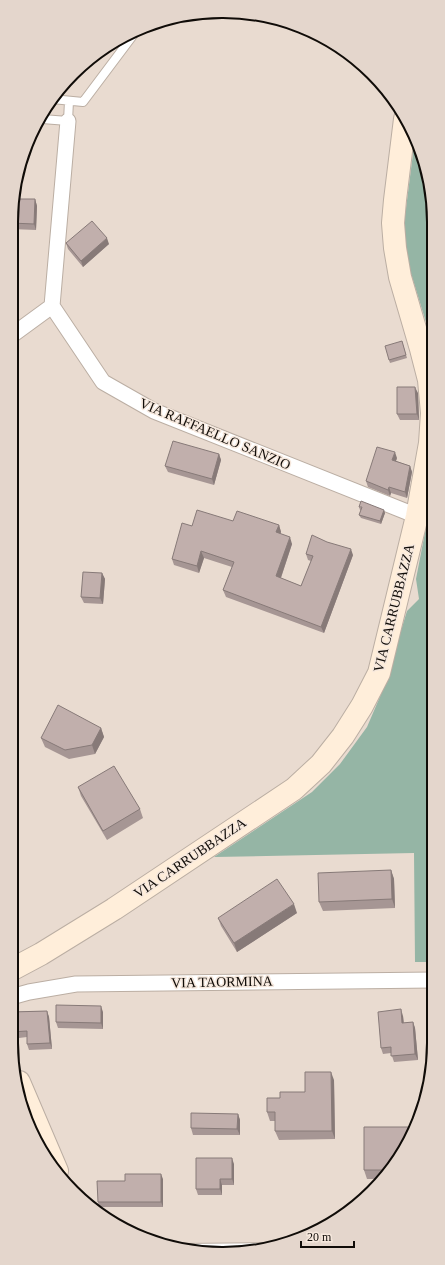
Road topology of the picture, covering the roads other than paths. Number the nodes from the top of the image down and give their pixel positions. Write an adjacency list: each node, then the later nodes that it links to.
1 (129, 40): 3 (lane)
2 (59, 100): 3 (lane)
3 (69, 101): 5 (lane)
4 (45, 119): 5 (lane)
5 (68, 121): 7 (street)
6 (404, 128): 9 (main road, VIA CARRUBBAZZA)
7 (52, 306): 8 (street); 11 (street, VIA RAFFAELLO SANZIO)
8 (18, 331)
9 (427, 372)
10 (427, 460): 11 (main road, VIA CARRUBBAZZA)
11 (417, 516): 12 (main road, VIA CARRUBBAZZA)
12 (18, 966)
13 (427, 980): 14 (street, VIA TAORMINA)
14 (18, 995)
15 (26, 1099): 16 (main road)
16 (48, 1149)

